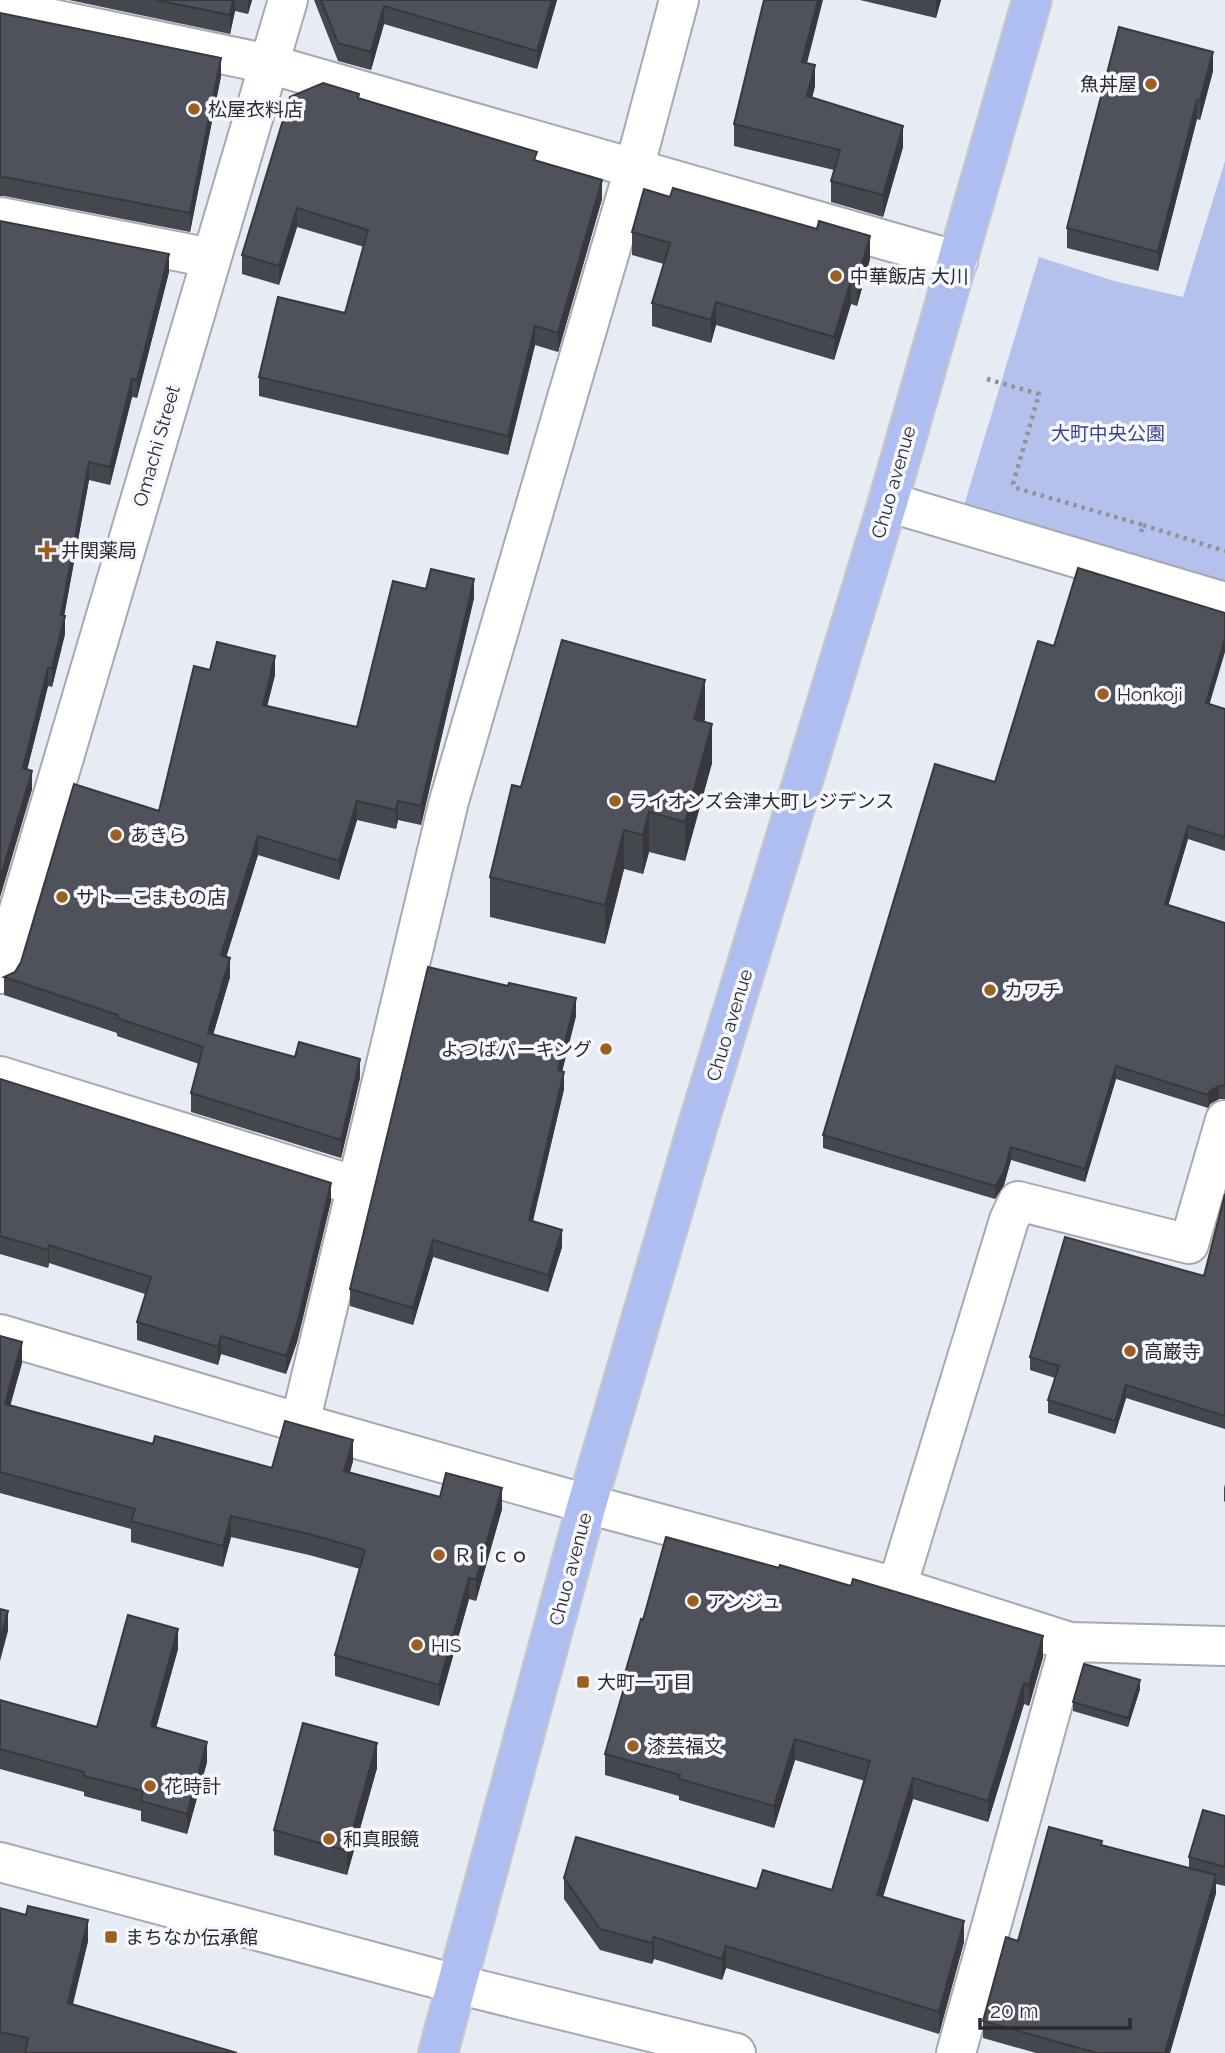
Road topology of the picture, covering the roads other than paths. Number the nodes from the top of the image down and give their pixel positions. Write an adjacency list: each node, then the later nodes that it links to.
1 (288, 0): 5 (street, Omachi Street)
2 (679, 0): 6 (street)
3 (1032, 0): 9 (highway, Chuo avenue)
4 (0, 8): 5 (street)
5 (269, 64): 6 (street); 8 (street, Omachi Street)
6 (634, 169): 9 (street); 15 (street)
7 (0, 217): 8 (street)
8 (211, 258): 12 (street, Omachi Street)
9 (958, 261): 10 (highway, Chuo avenue)
10 (888, 502): 11 (street); 18 (highway, Chuo avenue)
11 (1225, 602)
12 (0, 974)
13 (0, 1076): 15 (street)
14 (1225, 1120): 19 (street)
15 (356, 1186): 17 (street)
16 (0, 1334): 17 (street)
17 (300, 1423): 18 (street)
18 (587, 1504): 19 (street); 23 (highway, Chuo avenue)
19 (898, 1587): 20 (street)
20 (1070, 1642): 21 (street); 26 (street)
21 (1225, 1646)
22 (0, 1862): 23 (street)
23 (456, 1984): 24 (highway, Chuo avenue); 25 (street)
24 (438, 2053)
25 (736, 2053)
26 (956, 2053)

